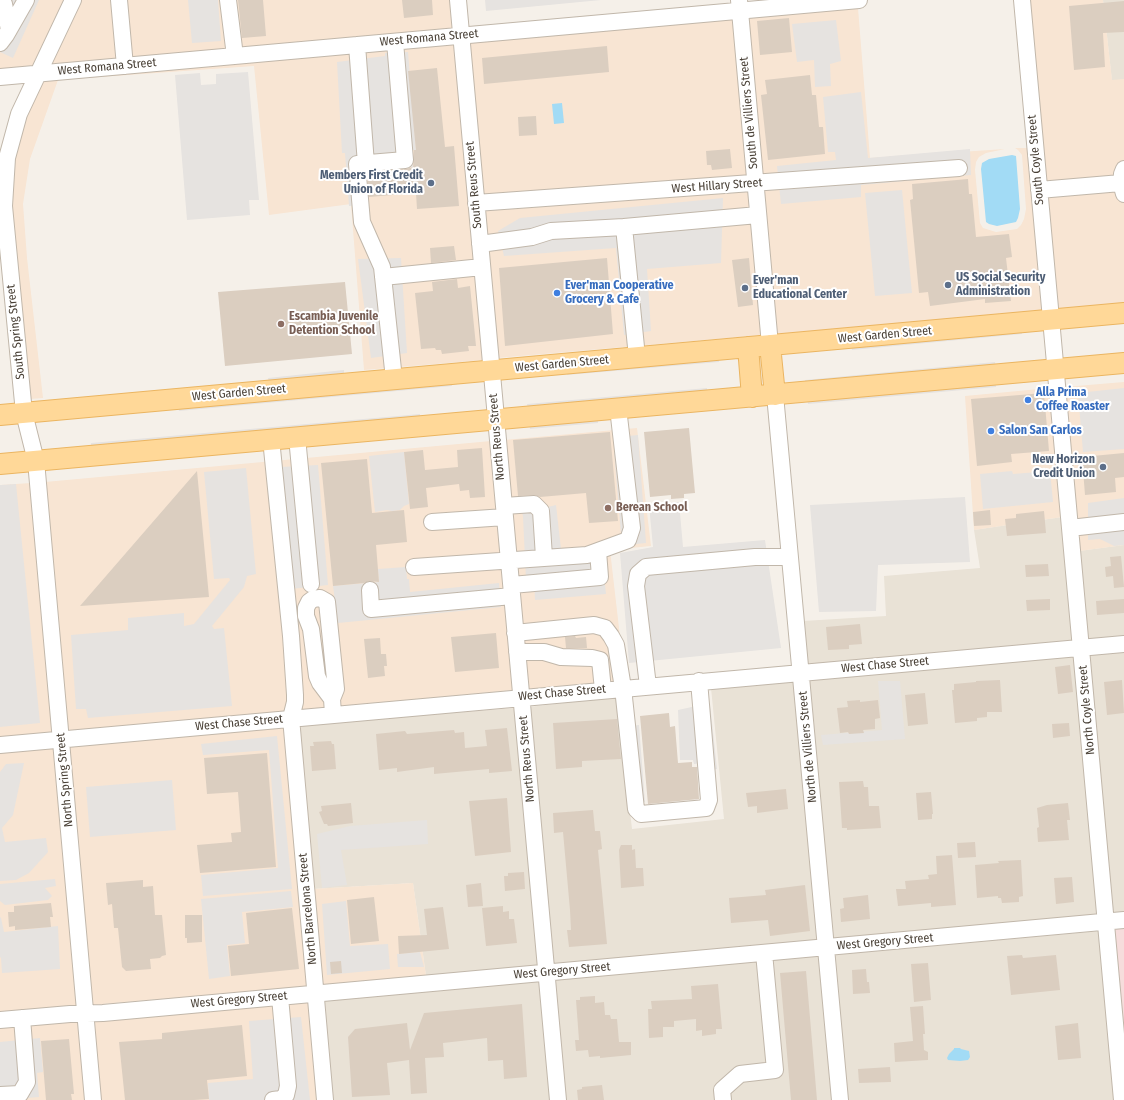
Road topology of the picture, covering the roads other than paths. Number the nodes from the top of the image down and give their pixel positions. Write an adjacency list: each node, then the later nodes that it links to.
1 (26, 0): 10 (street)
2 (73, 0): 16 (street, South Spring Street)
3 (119, 0): 15 (street)
4 (228, 0): 14 (street)
5 (458, 0): 11 (street, South Reus Street)
6 (859, 0): 9 (street, West Romana Street)
7 (1022, 0): 23 (street, South Coyle Street)
8 (4, 4): 10 (street)
9 (740, 5): 11 (street, West Romana Street); 22 (street, South de Villiers Street)
10 (4, 36)
11 (461, 36): 12 (street, West Romana Street); 24 (street, South Reus Street)
12 (395, 42): 13 (street, West Romana Street); 18 (street)
13 (356, 45): 14 (street, West Romana Street); 18 (street)
14 (234, 56): 15 (street, West Romana Street)
15 (125, 66): 16 (street, West Romana Street)
16 (38, 74): 17 (street, West Romana Street); 20 (street, South Spring Street)
17 (0, 77)
18 (366, 164): 29 (street)
19 (959, 168): 22 (street, West Hillary Street)
20 (3, 180): 31 (street, South Spring Street)
21 (1123, 182): 23 (street)
22 (756, 184): 24 (street, West Hillary Street); 25 (street, South de Villiers Street)
23 (1039, 190): 32 (street, South Coyle Street)
24 (476, 203): 27 (street, South Reus Street)
25 (758, 215): 26 (street); 33 (street, South de Villiers Street)
26 (624, 227): 27 (street); 35 (street)
27 (480, 244): 28 (street, South Reus Street)
28 (482, 267): 29 (street); 38 (street, South Reus Street)
29 (383, 277): 39 (street)
30 (1124, 313): 32 (main road, West Garden Street)
31 (7, 317): 43 (street, South Spring Street)
32 (1051, 320): 33 (main road, West Garden Street); 37 (street, North Coyle Street)
33 (770, 346): 34 (main road, West Garden Street); 40 (main road)
34 (748, 348): 35 (main road, West Garden Street); 41 (main road)
35 (637, 357): 38 (main road, West Garden Street)
36 (1124, 363): 37 (main road)
37 (1056, 369): 40 (main road); 53 (street, North Coyle Street)
38 (491, 370): 39 (main road, West Garden Street); 45 (street, North Reus Street)
39 (394, 379): 43 (main road, West Garden Street)
40 (775, 395): 41 (main road); 56 (street, North de Villiers Street)
41 (752, 397): 42 (main road)
42 (618, 408): 45 (main road); 54 (street)
43 (24, 413): 44 (main road, West Garden Street); 48 (street, South Spring Street)
44 (0, 415)
45 (496, 419): 46 (main road); 50 (street, North Reus Street)
46 (297, 437): 47 (main road); 59 (street)
47 (271, 439): 48 (main road); 73 (street, North Barcelona Street)
48 (36, 461): 49 (main road); 74 (street, North Spring Street)
49 (0, 464)
50 (504, 511): 51 (street); 55 (street); 57 (street, North Reus Street)
51 (432, 522)
52 (1124, 522): 53 (street)
53 (1070, 528): 64 (street, North Coyle Street)
54 (598, 551): 55 (street); 61 (street)
55 (544, 557): 57 (street)
56 (790, 557): 66 (street, North de Villiers Street); 68 (street)
57 (508, 560): 58 (street); 61 (street, North Reus Street)
58 (414, 567)
59 (311, 584)
60 (370, 590): 61 (street)
61 (512, 590): 62 (street, North Reus Street)
62 (515, 633): 65 (street, North Reus Street); 69 (street)
63 (1124, 644): 64 (street, West Chase Street)
64 (1081, 648): 66 (street, West Chase Street); 77 (street, North Coyle Street)
65 (517, 652): 70 (street); 71 (street, North Reus Street)
66 (801, 672): 67 (street, West Chase Street); 78 (street, North de Villiers Street)
67 (699, 681): 68 (street, West Chase Street); 69 (street)
68 (648, 686): 69 (street, West Chase Street)
69 (623, 688): 70 (street, West Chase Street)
70 (602, 690): 71 (street, West Chase Street)
71 (521, 697): 72 (street, West Chase Street); 80 (street, North Reus Street)
72 (333, 707): 72 (street); 73 (street, West Chase Street)
73 (290, 718): 74 (street, West Chase Street); 81 (street, North Barcelona Street)
74 (61, 739): 75 (street, West Chase Street); 83 (street, North Spring Street)
75 (0, 745)
76 (1124, 920): 77 (street, West Gregory Street)
77 (1106, 922): 78 (street, West Gregory Street); 87 (street, North Coyle Street)
78 (826, 948): 79 (street, West Gregory Street); 93 (street, North de Villiers Street)
79 (764, 953): 80 (street, West Gregory Street); 92 (street)
80 (546, 973): 81 (street, West Gregory Street); 91 (street, North Reus Street)
81 (315, 994): 82 (street, West Gregory Street); 90 (street, North Barcelona Street)
82 (280, 997): 83 (street, West Gregory Street); 89 (street)
83 (85, 1013): 84 (street, West Gregory Street); 88 (street, North Spring Street)
84 (22, 1018): 85 (street, West Gregory Street); 86 (street)
85 (0, 1020)
86 (0, 1095)
87 (1123, 1099)
88 (93, 1100)
89 (273, 1100)
90 (325, 1100)
91 (558, 1100)
92 (723, 1100)
93 (840, 1100)

